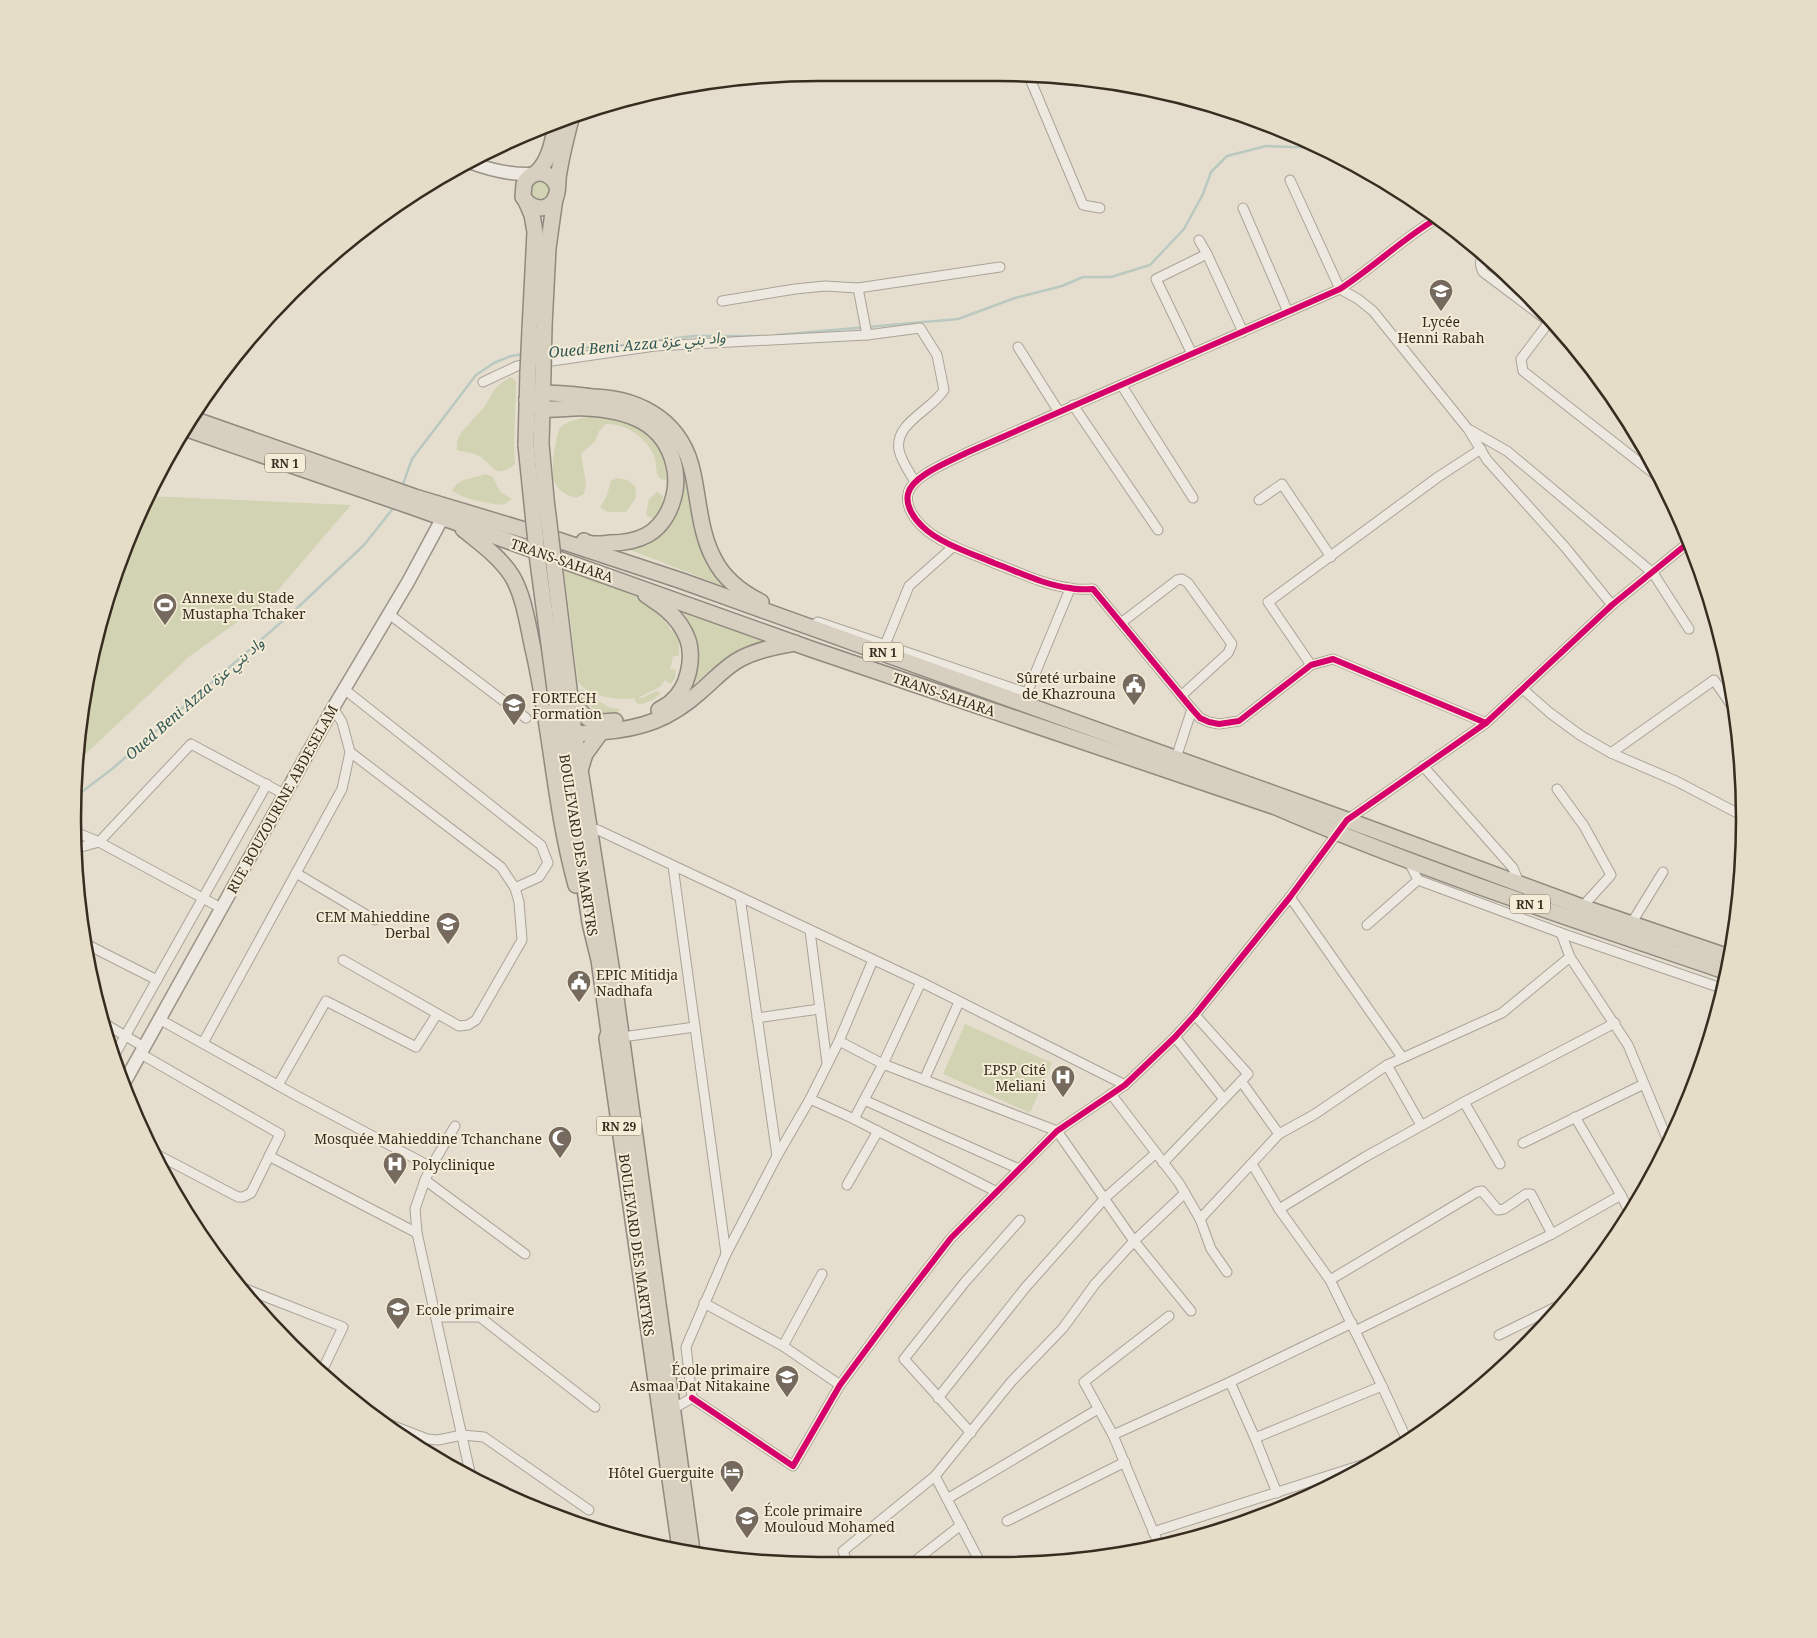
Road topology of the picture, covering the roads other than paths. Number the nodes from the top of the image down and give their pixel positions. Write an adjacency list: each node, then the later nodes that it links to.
1 (1032, 82): 10 (street)
2 (569, 125): 8 (highway)
3 (554, 130): 6 (highway)
4 (478, 165): 5 (street)
5 (497, 172): 6 (street); 9 (street)
6 (534, 174): 8 (highway); 9 (highway)
7 (1290, 180): 18 (street)
8 (556, 192): 9 (highway); 23 (highway)
9 (525, 199): 23 (highway)
10 (1100, 208)
11 (1243, 208): 21 (street)
12 (1431, 222): 18 (street)
13 (1199, 240): 14 (street)
14 (1207, 254): 24 (street); 27 (street)
15 (1480, 261): 20 (street)
16 (1000, 267): 17 (street)
17 (858, 288): 19 (street); 25 (street)
18 (1340, 289): 21 (street); 38 (street)
19 (722, 301)
20 (1528, 306)
21 (1288, 312): 24 (street)
22 (1548, 327): 42 (street)
23 (537, 328): 28 (highway, bridge)
24 (1243, 332): 27 (street)
25 (867, 335): 29 (street); 43 (street)
26 (1018, 347): 36 (street)
27 (1192, 354): 30 (street)
28 (535, 372): 31 (highway); 32 (highway)
29 (483, 382)
30 (1122, 386): 33 (street); 45 (street)
31 (542, 393): 32 (highway); 34 (highway); 60 (highway)
32 (527, 400): 34 (highway); 40 (highway)
33 (1073, 405): 36 (street); 49 (street)
34 (542, 408): 35 (highway); 40 (highway)
35 (573, 408): 40 (highway); 50 (highway)
36 (1059, 412): 43 (street)
37 (198, 422): 44 (highway, RN 1)
38 (1468, 429): 41 (street); 54 (street)
39 (192, 431): 44 (highway, RN 1)
40 (534, 445): 69 (highway, bridge); 75 (highway, bridge)
41 (1481, 449): 53 (street); 57 (street)
42 (1647, 468)
43 (914, 482): 51 (street)
44 (385, 493): 47 (highway, RN 1)
45 (1193, 498)
46 (1259, 500): 53 (street)
47 (412, 501): 48 (highway, TRANS-SAHARA / RN 1); 50 (highway, RN 1)
48 (448, 519): 55 (highway, TRANS-SAHARA / RN 1); 58 (street, RUE BOUZOURINE ABDESELAM); 104 (highway)
49 (1158, 530)
50 (558, 540): 60 (highway, RN 1)
51 (954, 546): 56 (street); 63 (street)
52 (1684, 547): 54 (street)
53 (1331, 557): 64 (street)
54 (1653, 573): 57 (street); 61 (street)
55 (631, 584): 62 (highway, TRANS-SAHARA / RN 1); 74 (highway)
56 (1070, 588): 59 (street); 63 (street)
57 (1612, 605): 66 (street)
58 (389, 614): 65 (street, RUE BOUZOURINE ABDESELAM); 72 (street)
59 (1121, 623): 67 (street); 67 (street)
60 (808, 626): 63 (street); 78 (highway, RN 1)
61 (1690, 629)
62 (795, 643): 74 (highway); 87 (highway, TRANS-SAHARA / RN 1)
63 (885, 645)
64 (1311, 665): 71 (street); 73 (street)
65 (344, 689): 70 (street, RUE BOUZOURINE ABDESELAM); 97 (street)
66 (1524, 690): 73 (street); 77 (street)
67 (1181, 696): 71 (street)
68 (1725, 696): 77 (street)
69 (570, 697): 74 (highway); 75 (highway)
70 (333, 708): 76 (street); 83 (street, RUE BOUZOURINE ABDESELAM)
71 (1192, 709): 78 (street)
72 (526, 718)
73 (1486, 724): 80 (street)
74 (600, 728): 75 (highway); 79 (highway)
75 (569, 731): 79 (highway, BOULEVARD DES MARTYRS / RN 29); 104 (highway, BOULEVARD DES MARTYRS / RN 29)
76 (350, 752): 94 (street); 97 (street)
77 (1611, 753): 84 (street)
78 (1176, 758): 85 (highway, RN 1)
79 (580, 766): 86 (highway, BOULEVARD DES MARTYRS / RN 29)
80 (1423, 766): 85 (street); 96 (street)
81 (266, 784): 83 (street); 89 (street); 99 (street)
82 (1557, 789): 101 (street)
83 (284, 794): 102 (street, RUE BOUZOURINE ABDESELAM)
84 (1736, 812)
85 (1347, 820): 87 (street); 96 (highway, RN 1)
86 (590, 828): 92 (street); 128 (highway, BOULEVARD DES MARTYRS / RN 29)
87 (1336, 833): 91 (highway, RN 1); 98 (street)
88 (82, 836): 89 (street)
89 (99, 842): 90 (street); 99 (street)
90 (82, 847)
91 (1408, 859): 95 (street); 114 (highway, RN 1)
92 (673, 866): 100 (street); 126 (street)
93 (1664, 872): 105 (street)
94 (296, 873): 103 (street); 131 (street)
95 (1418, 880): 106 (street); 108 (street)
96 (1520, 885): 101 (highway, RN 1)
97 (515, 888): 120 (street)
98 (1290, 897): 121 (street); 134 (street)
99 (203, 898): 102 (street); 115 (street)
100 (740, 898): 107 (street); 122 (street)
101 (1582, 907): 105 (highway, RN 1)
102 (221, 908): 123 (street, RUE BOUZOURINE ABDESELAM)
103 (374, 920)
104 (590, 923): 202 (highway, BOULEVARD DES MARTYRS / RN 29)
105 (1631, 924): 111 (highway, RN 1)
106 (1367, 926)
107 (810, 931): 113 (street); 119 (street)
108 (1561, 933): 110 (street); 117 (street)
109 (93, 947): 115 (street)
110 (1570, 956): 124 (street); 134 (street)
111 (1723, 956)
112 (343, 960): 120 (street)
113 (874, 960): 116 (street); 130 (street)
114 (1720, 969)
115 (157, 980): 127 (street)
116 (921, 982): 118 (street); 136 (street)
117 (1717, 986)
118 (959, 1002): 139 (street); 142 (street)
119 (819, 1009): 122 (street); 135 (street)
120 (437, 1014): 143 (street)
121 (1195, 1015): 129 (street); 140 (street)
122 (757, 1018): 160 (street)
123 (159, 1019): 131 (street); 133 (street, RUE BOUZOURINE ABDESELAM)
124 (1615, 1023): 141 (street); 148 (street)
125 (111, 1028): 127 (street)
126 (695, 1028): 128 (street); 181 (street)
127 (125, 1036): 132 (street); 133 (street)
128 (622, 1037): 202 (highway, BOULEVARD DES MARTYRS / RN 29)
129 (1175, 1037): 142 (street); 145 (street)
130 (839, 1041): 135 (street); 136 (street)
131 (203, 1043): 143 (street)
132 (118, 1049)
133 (143, 1050): 138 (street, RUE BOUZOURINE ABDESELAM); 159 (street)
134 (1402, 1057): 137 (street)
135 (826, 1063): 146 (street)
136 (883, 1064): 139 (street); 147 (street)
137 (1386, 1065): 151 (street); 155 (street)
138 (128, 1076)
139 (924, 1080): 154 (street)
140 (1240, 1080): 145 (street); 155 (street)
141 (1644, 1084): 149 (street); 156 (street)
142 (1125, 1085): 144 (street)
143 (278, 1086): 165 (street)
144 (1111, 1094): 154 (street); 158 (street)
145 (1223, 1098): 162 (street)
146 (810, 1099): 150 (street); 160 (street)
147 (864, 1100): 150 (street); 166 (street)
148 (1464, 1102): 151 (street); 164 (street)
149 (1575, 1117): 157 (street); 171 (street)
150 (854, 1119): 153 (street)
151 (1421, 1125): 174 (street)
152 (454, 1126): 165 (street)
153 (878, 1131): 168 (street); 169 (street)
154 (1057, 1131): 166 (street); 172 (street)
155 (1279, 1134): 163 (street)
156 (1665, 1134)
157 (1523, 1143)
158 (1156, 1153): 162 (street); 172 (street)
159 (269, 1156): 161 (street); 177 (street)
160 (777, 1156): 181 (street)
161 (164, 1158)
162 (1163, 1163): 170 (street)
163 (1252, 1164): 174 (street); 176 (street)
164 (1500, 1164)
165 (430, 1167): 167 (street)
166 (1019, 1170): 169 (street)
167 (425, 1180): 177 (street); 180 (street)
168 (848, 1185)
169 (997, 1192): 196 (street)
170 (1184, 1192): 176 (street); 179 (street)
171 (1621, 1195): 173 (street); 178 (street)
172 (1105, 1198): 179 (street); 199 (street)
173 (1626, 1205)
174 (1279, 1209): 184 (street)
175 (1020, 1220): 199 (street)
176 (1200, 1220): 182 (street)
177 (418, 1232): 190 (street)
178 (1552, 1234): 184 (street); 191 (street)
179 (1134, 1241): 188 (street); 204 (street)
180 (525, 1254)
181 (726, 1254): 186 (street)
182 (1227, 1272)
183 (822, 1274): 193 (street)
184 (1330, 1280): 191 (street)
185 (254, 1292): 194 (street)
186 (704, 1303): 193 (street); 198 (street)
187 (1547, 1310): 192 (street)
188 (1191, 1311)
189 (1169, 1316): 201 (street)
190 (436, 1317): 200 (street); 205 (street)
191 (1353, 1327): 195 (street); 197 (street)
192 (1499, 1335)
193 (783, 1346): 196 (street)
194 (324, 1366)
195 (1230, 1382): 206 (street); 208 (street)
196 (840, 1385): 198 (street)
197 (1382, 1386): 207 (street); 208 (street)
198 (692, 1398): 202 (street)
199 (938, 1398): 204 (street)
200 (595, 1407)
201 (1098, 1409): 206 (street); 214 (street)
202 (667, 1411): 220 (highway, BOULEVARD DES MARTYRS / RN 29); 221 (highway, BOULEVARD DES MARTYRS / RN 29)
203 (409, 1432): 205 (street)
204 (971, 1433): 212 (street)
205 (462, 1435): 210 (street); 215 (street)
206 (1113, 1435): 209 (street)
207 (1404, 1435)
208 (1255, 1438): 213 (street)
209 (1125, 1462): 216 (street); 218 (street)
210 (469, 1468)
211 (1338, 1474): 213 (street)
212 (935, 1476): 214 (street); 222 (street)
213 (1277, 1493): 218 (street)
214 (947, 1499): 217 (street)
215 (589, 1510)
216 (1007, 1521)
217 (961, 1525): 223 (street); 224 (street)
218 (1153, 1532): 219 (street)
219 (1157, 1540)
220 (677, 1543)
221 (691, 1545)
222 (845, 1557)
223 (920, 1557)
224 (978, 1557)

